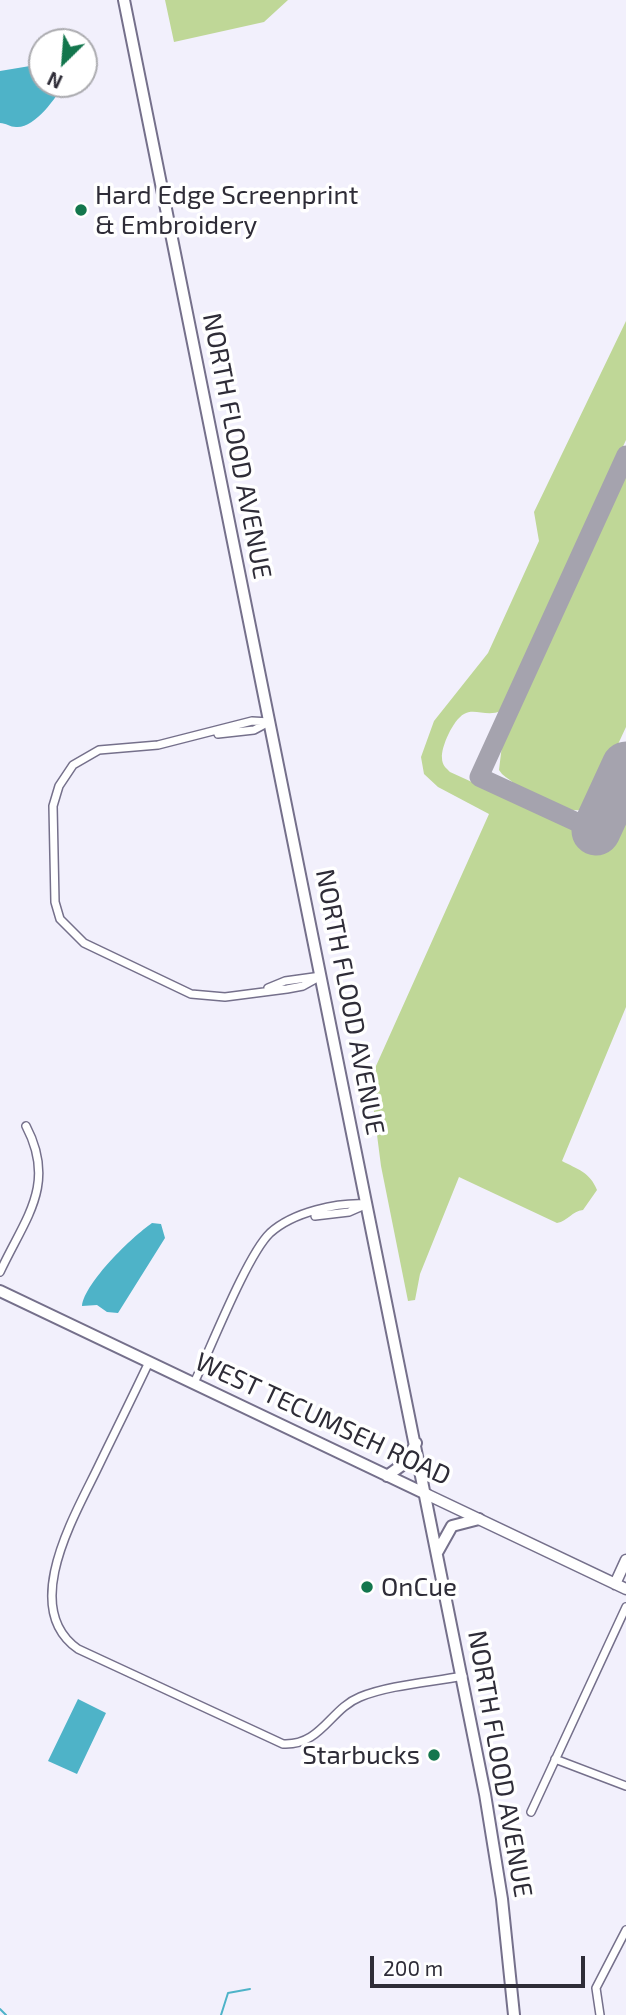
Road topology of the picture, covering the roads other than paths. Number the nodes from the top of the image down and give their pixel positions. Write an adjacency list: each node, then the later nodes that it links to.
1 (124, 0): 2 (main road, NORTH FLOOD AVENUE)
2 (270, 722): 3 (main road, NORTH FLOOD AVENUE); 3 (street)
3 (321, 976): 5 (main road, NORTH FLOOD AVENUE)
4 (26, 1126): 6 (street)
5 (367, 1204): 9 (street); 10 (main road, NORTH FLOOD AVENUE)
6 (0, 1272)
7 (0, 1291): 8 (main road, WEST TECUMSEH ROAD)
8 (149, 1362): 9 (main road, WEST TECUMSEH ROAD); 19 (street)
9 (194, 1384): 11 (main road, WEST TECUMSEH ROAD)
10 (416, 1443): 11 (main road); 12 (main road, NORTH FLOOD AVENUE)
11 (387, 1476): 12 (main road, WEST TECUMSEH ROAD)
12 (426, 1494): 13 (main road, WEST TECUMSEH ROAD); 14 (main road, NORTH FLOOD AVENUE)
13 (479, 1519): 14 (main road); 16 (main road, WEST TECUMSEH ROAD)
14 (438, 1550): 19 (main road, NORTH FLOOD AVENUE)
15 (626, 1560): 16 (main road)
16 (615, 1584): 17 (main road, WEST TECUMSEH ROAD)
17 (626, 1589)
18 (626, 1607): 20 (street)
19 (463, 1676): 24 (main road, NORTH FLOOD AVENUE)
20 (555, 1759): 21 (street); 22 (street)
21 (626, 1786)
22 (531, 1812)
23 (626, 1930): 25 (street)
24 (514, 2015)
25 (600, 2015)

